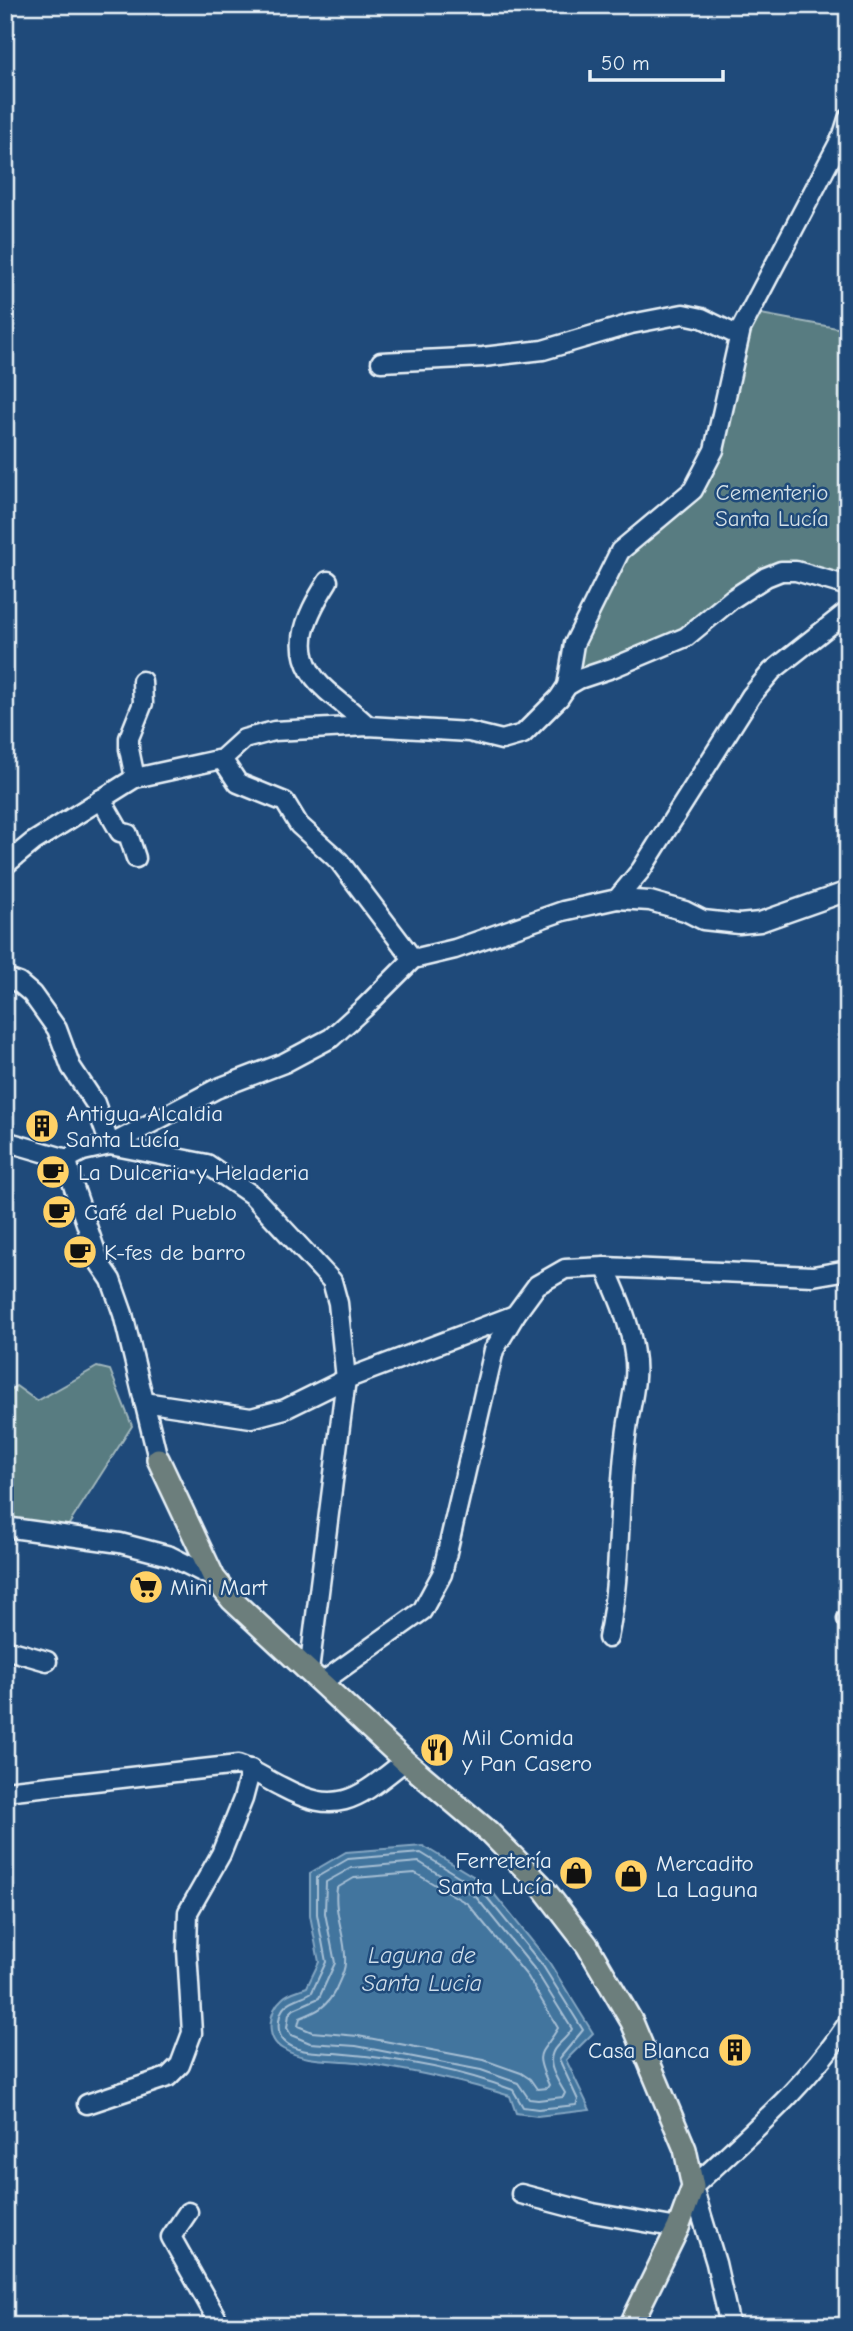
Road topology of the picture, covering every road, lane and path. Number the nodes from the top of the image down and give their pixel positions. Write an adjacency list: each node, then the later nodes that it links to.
1 (848, 119): 2 (street)
2 (739, 336): 3 (street); 8 (street)
3 (381, 362)
4 (328, 581): 9 (street)
5 (848, 586): 8 (street)
6 (848, 611): 16 (street)
7 (142, 681): 11 (street)
8 (567, 686): 9 (street)
9 (368, 726): 10 (street)
10 (222, 759): 11 (street); 17 (street)
11 (135, 778): 12 (street)
12 (101, 799): 13 (street); 14 (street)
13 (136, 859)
14 (5, 865)
15 (848, 891): 16 (street)
16 (617, 899): 17 (street)
17 (414, 959): 20 (street)
18 (5, 978): 20 (street)
19 (5, 1141): 21 (street)
20 (110, 1145): 21 (street); 25 (street)
21 (67, 1159): 26 (street)
22 (605, 1267): 23 (street); 24 (street); 30 (street)
23 (848, 1270)
24 (515, 1315): 25 (street); 33 (street)
25 (346, 1379): 26 (street); 33 (street)
26 (144, 1402): 27 (street)
27 (158, 1459): 29 (main road)
28 (5, 1527): 29 (street)
29 (214, 1578): 33 (main road)
30 (608, 1638)
31 (5, 1649): 32 (street)
32 (47, 1661)
33 (315, 1677): 34 (main road)
34 (405, 1761): 35 (street); 39 (main road)
35 (251, 1769): 36 (street); 38 (street)
36 (5, 1791)
37 (848, 2023): 39 (street)
38 (87, 2104)
39 (693, 2187): 42 (main road); 45 (street)
40 (521, 2194): 42 (street)
41 (188, 2212): 43 (street)
42 (678, 2228): 44 (main road)
43 (221, 2326)
44 (630, 2326)
45 (730, 2326)

